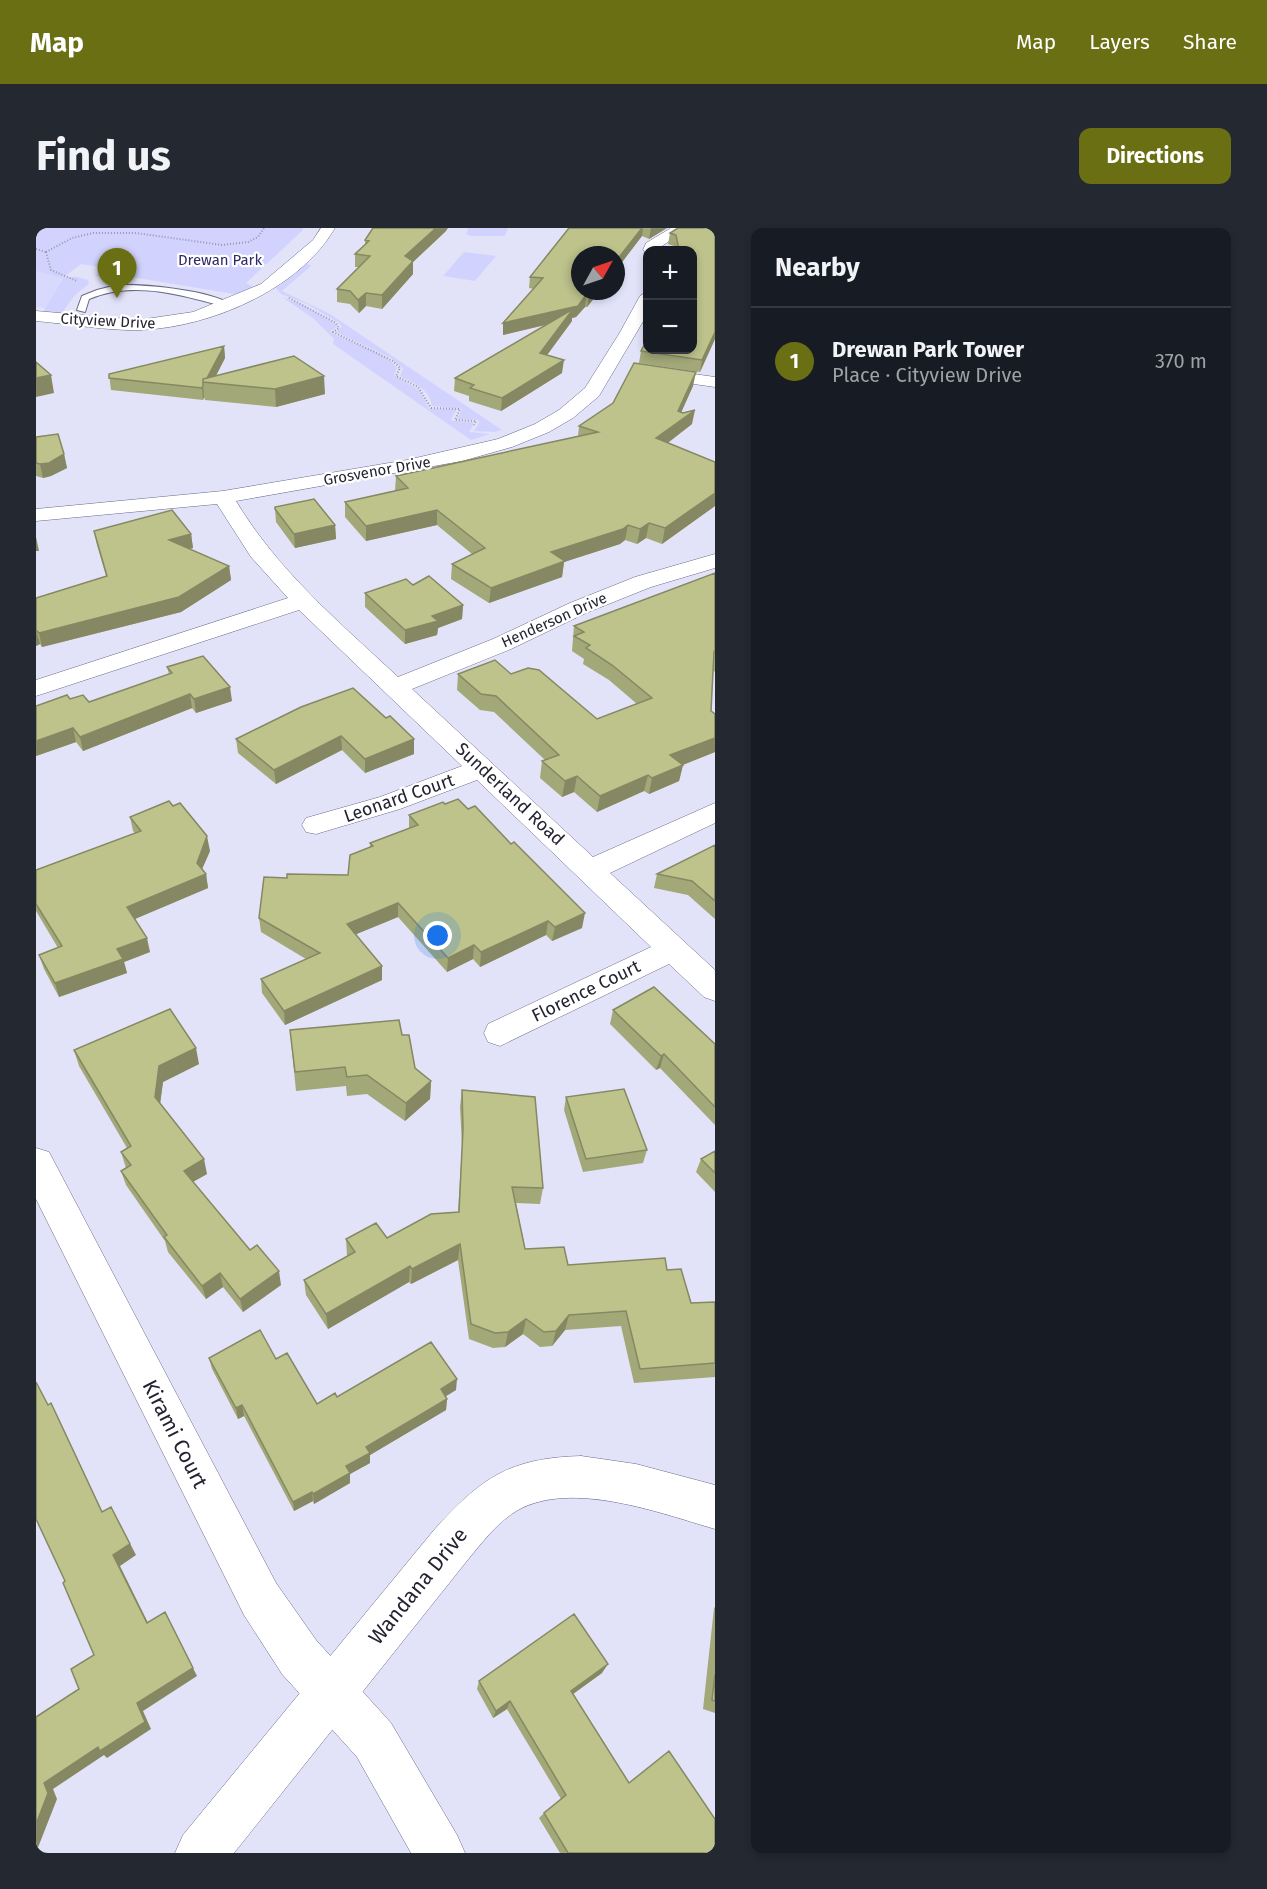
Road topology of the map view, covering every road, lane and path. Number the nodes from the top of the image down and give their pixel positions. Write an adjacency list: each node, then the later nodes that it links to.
1 (133, 228): 6 (path)
2 (264, 228): 6 (path)
3 (328, 228): 10 (street, Cityview Drive)
4 (702, 228): 5 (street)
5 (668, 230): 7 (street)
6 (134, 234): 9 (path)
7 (651, 246)
8 (36, 249): 9 (path)
9 (46, 252): 11 (path)
10 (267, 287): 13 (street, Cityview Drive); 18 (path)
11 (90, 295): 13 (lane); 14 (lane)
12 (646, 300): 16 (street, Grosvenor Drive)
13 (226, 304): 15 (street, Cityview Drive)
14 (82, 310)
15 (36, 316)
16 (607, 366): 17 (street); 19 (street, Grosvenor Drive)
17 (715, 382)
18 (471, 430)
19 (223, 497): 20 (street, Grosvenor Drive); 22 (street, Sunderland Road)
20 (36, 515)
21 (715, 561): 23 (street, Henderson Drive)
22 (303, 601): 23 (street, Sunderland Road); 24 (street)
23 (395, 687): 25 (street, Sunderland Road)
24 (36, 688)
25 (483, 768): 27 (street, Leonard Court); 28 (street, Sunderland Road)
26 (715, 812): 28 (street)
27 (316, 825)
28 (590, 870): 29 (street, Sunderland Road)
29 (673, 949): 30 (street, Sunderland Road); 31 (street, Florence Court)
30 (715, 989)
31 (500, 1033)
32 (36, 1163): 34 (street, Kirami Court)
33 (715, 1507): 34 (street, Wandana Drive)
34 (331, 1694): 35 (street, Wandana Drive); 36 (street, Kirami Court)
35 (201, 1853)
36 (439, 1853)

